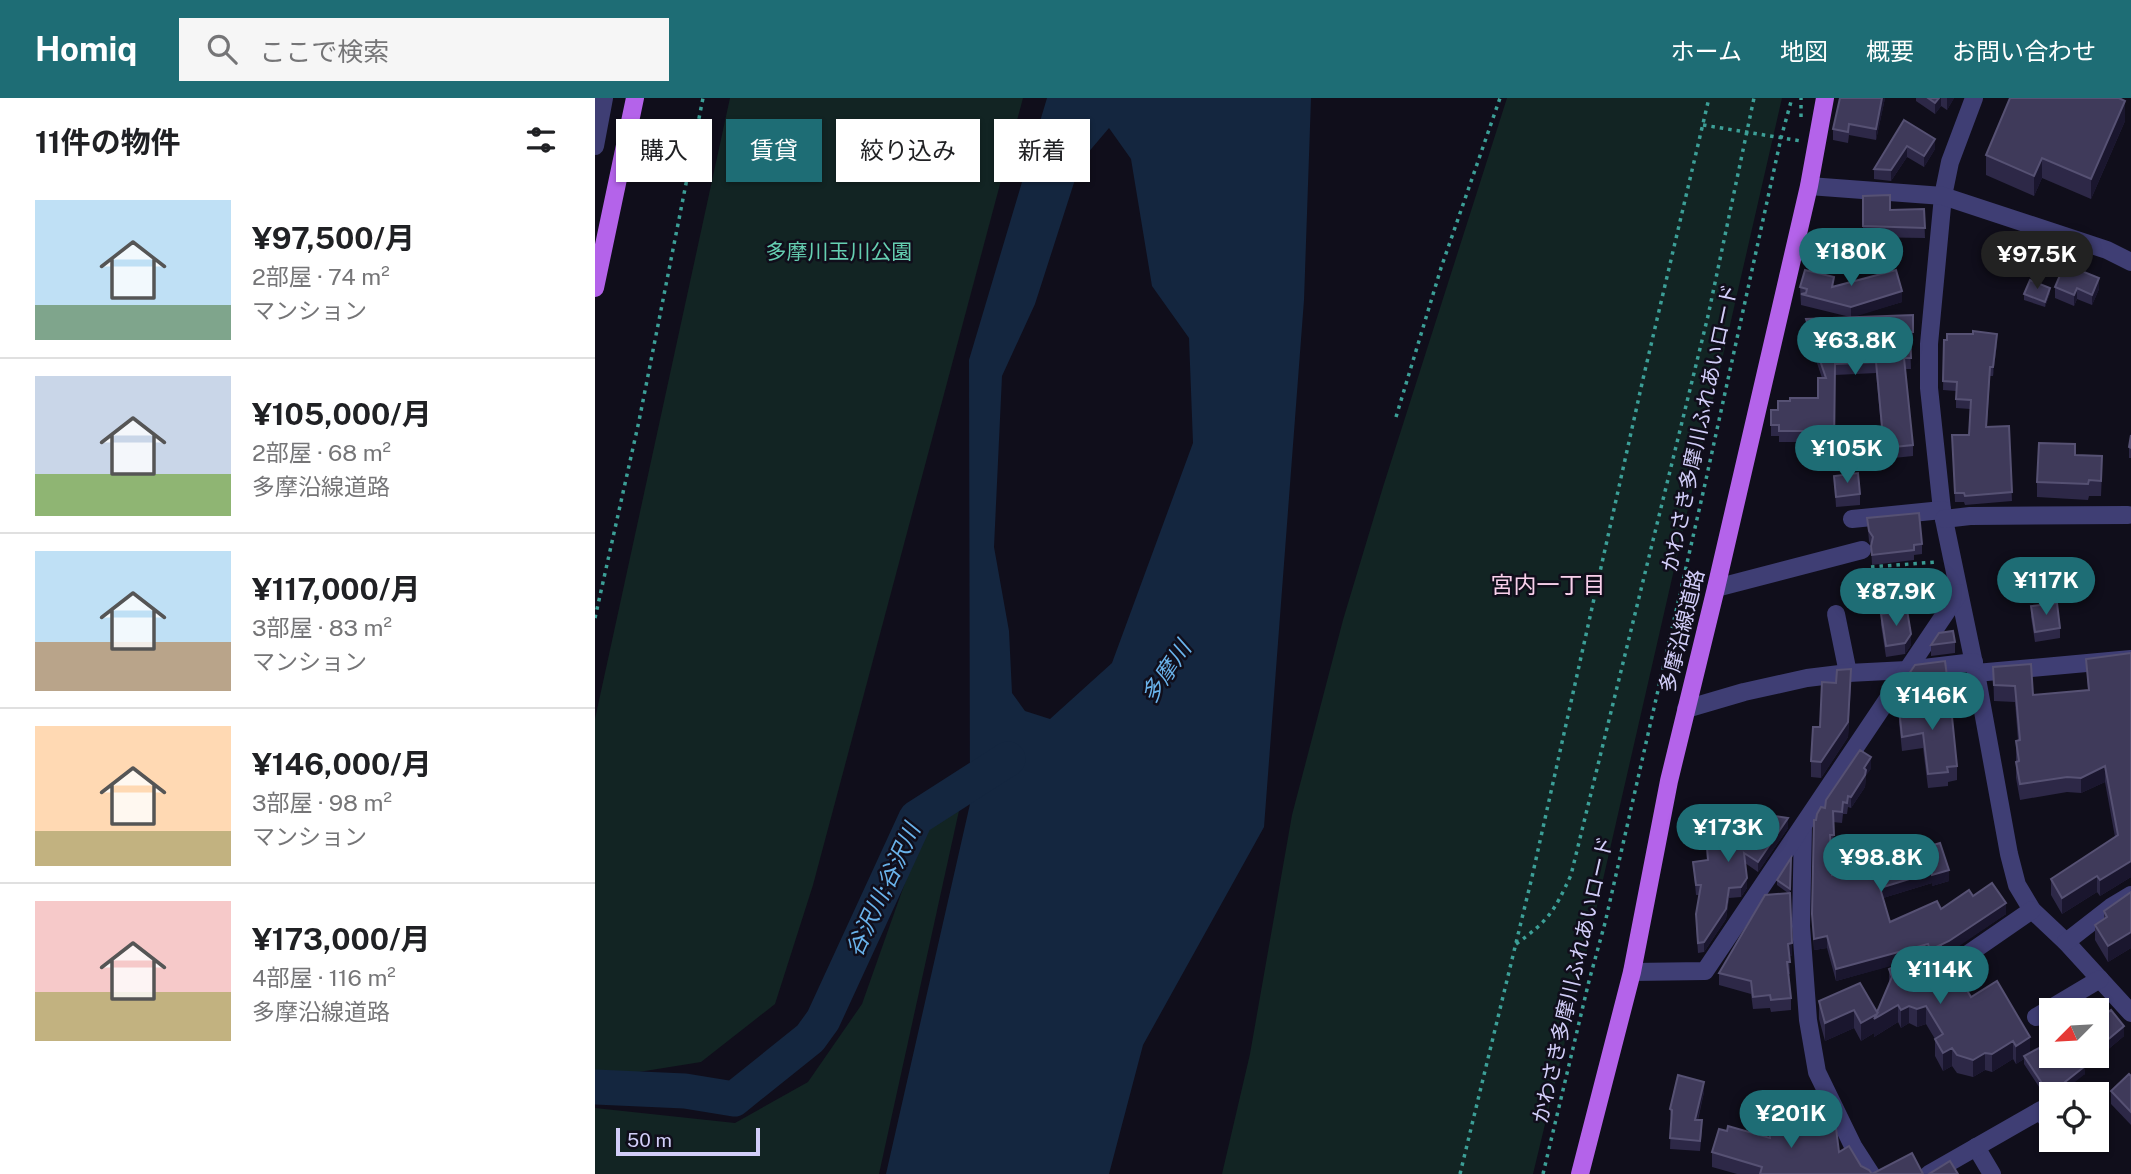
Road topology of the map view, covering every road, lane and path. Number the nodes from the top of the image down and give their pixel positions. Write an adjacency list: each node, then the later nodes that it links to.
1 (604, 98): 14 (street)
2 (635, 98): 18 (main road)
3 (703, 98): 28 (path)
4 (1500, 98): 19 (path)
5 (1709, 98): 10 (path)
6 (1754, 98): 11 (path)
7 (1792, 98): 12 (path, かわさき多摩川ふれあいロード)
8 (1825, 98): 15 (main road, 多摩沿線道路)
9 (1975, 98): 16 (street)
10 (1703, 125): 11 (path); 38 (path)
11 (1747, 132): 12 (path); 38 (path)
12 (1781, 138): 13 (path); 47 (path, かわさき多摩川ふれあいロード)
13 (1801, 141)
14 (595, 146)
15 (1809, 186): 16 (street); 25 (main road, 多摩沿線道路)
16 (1943, 196): 17 (street); 20 (street)
17 (2131, 262)
18 (595, 288)
19 (1396, 417)
20 (1943, 514): 21 (street); 22 (street); 24 (street)
21 (2128, 516)
22 (1852, 519)
23 (1862, 550): 24 (path); 25 (street)
24 (1952, 560): 26 (street)
25 (1716, 589): 33 (main road, 多摩沿線道路)
26 (1959, 593): 30 (street); 31 (street)
27 (1836, 614): 32 (street)
28 (595, 618)
29 (2131, 659): 30 (street)
30 (1975, 667): 31 (street); 36 (street)
31 (1907, 670): 32 (street); 34 (street)
32 (1848, 673): 33 (street)
33 (1686, 709): 40 (main road, 多摩沿線道路)
34 (1803, 826): 40 (street); 49 (street)
35 (2131, 895): 37 (street)
36 (2032, 910): 37 (street); 39 (street)
37 (2066, 943): 41 (street)
38 (1515, 944): 46 (path)
39 (1958, 961)
40 (1632, 972): 48 (main road, 多摩沿線道路)
41 (2100, 979): 42 (street); 43 (street)
42 (2129, 1009)
43 (2036, 1017)
44 (2039, 1112): 45 (street)
45 (1976, 1147): 50 (street); 51 (street)
46 (1460, 1174)
47 (1543, 1174)
48 (1580, 1174)
49 (1871, 1174)
50 (1930, 1174)
51 (1992, 1174)

